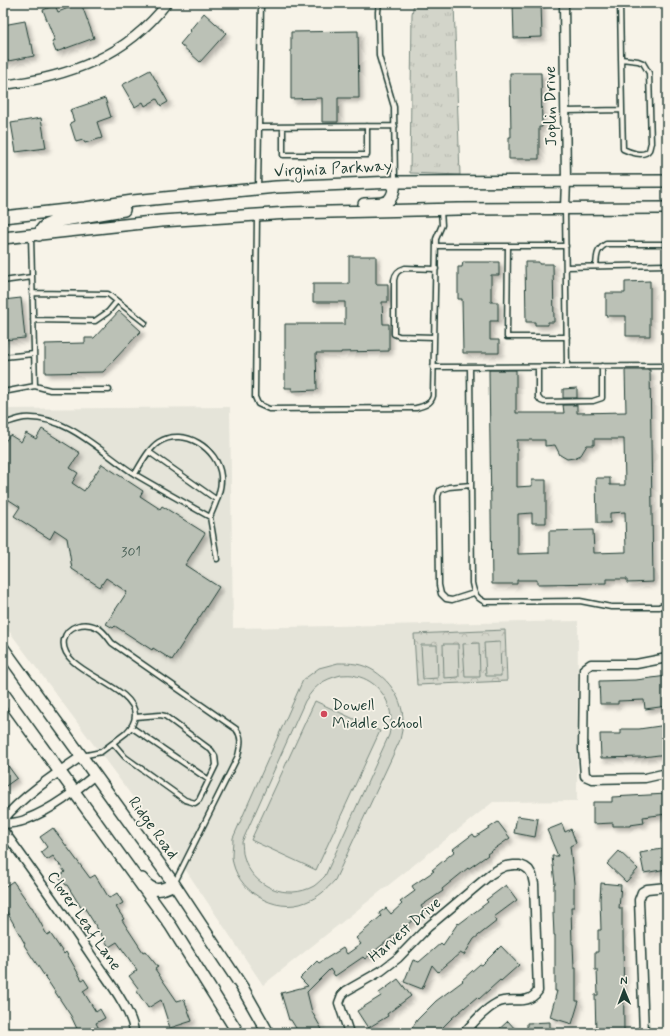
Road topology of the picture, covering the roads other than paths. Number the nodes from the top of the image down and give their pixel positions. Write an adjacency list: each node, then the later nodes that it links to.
1 (261, 3): 12 (lane)
2 (379, 3): 11 (lane)
3 (564, 3): 9 (street, Joplin Drive)
4 (620, 3): 6 (lane)
5 (166, 4): 7 (street)
6 (621, 59): 8 (lane); 8 (lane)
7 (3, 85)
8 (622, 110): 9 (lane)
9 (566, 111): 14 (street, Joplin Drive)
10 (367, 126): 11 (lane); 13 (lane); 13 (lane)
11 (395, 126): 16 (lane)
12 (259, 127): 13 (lane); 17 (lane)
13 (283, 127)
14 (566, 181): 15 (main road, Virginia Parkway); 16 (main road, Virginia Parkway); 19 (street, Joplin Drive)
15 (667, 181)
16 (395, 182): 17 (main road, Virginia Parkway); 22 (main road)
17 (258, 189): 18 (main road, Virginia Parkway)
18 (133, 200): 24 (main road, Virginia Parkway); 25 (main road)
19 (565, 208): 20 (main road); 21 (main road); 30 (lane)
20 (667, 208)
21 (441, 210): 22 (main road); 28 (lane)
22 (325, 212): 23 (main road)
23 (257, 214): 25 (main road); 49 (lane)
24 (3, 217)
25 (35, 235): 26 (main road); 35 (lane)
26 (3, 238)
27 (667, 244): 32 (lane)
28 (436, 246): 29 (lane); 34 (lane)
29 (508, 246): 30 (lane); 42 (lane)
30 (566, 246): 33 (lane)
31 (667, 265): 32 (lane)
32 (596, 266): 33 (lane)
33 (566, 267): 42 (lane)
34 (436, 269): 41 (lane); 41 (lane)
35 (32, 277): 36 (lane); 37 (lane)
36 (3, 281)
37 (32, 293): 38 (lane); 39 (lane)
38 (117, 301): 39 (lane); 40 (lane)
39 (33, 320): 43 (lane)
40 (145, 323)
41 (434, 337): 49 (lane)
42 (567, 337): 46 (lane)
43 (34, 354): 44 (lane); 51 (lane)
44 (3, 357)
45 (538, 366): 46 (lane); 47 (lane); 50 (lane)
46 (568, 366): 47 (lane)
47 (602, 366): 48 (lane)
48 (667, 366)
49 (433, 367): 50 (lane)
50 (470, 367): 57 (lane)
51 (35, 386): 52 (lane); 53 (lane)
52 (109, 390)
53 (3, 392)
54 (3, 424): 56 (lane)
55 (149, 452): 56 (lane); 58 (lane); 58 (lane)
56 (135, 474): 59 (lane)
57 (471, 485): 61 (lane); 61 (lane)
58 (217, 500): 59 (lane)
59 (210, 517): 60 (lane)
60 (217, 559)
61 (474, 593): 62 (lane)
62 (667, 603)
63 (3, 648): 69 (main road, Ridge Road)
64 (667, 658): 71 (street)
65 (3, 693): 70 (main road)
66 (135, 717): 67 (lane); 73 (lane); 79 (lane)
67 (131, 727): 68 (lane); 73 (lane)
68 (113, 743): 69 (lane); 73 (lane)
69 (82, 756): 70 (street); 72 (main road, Ridge Road)
70 (60, 771): 74 (main road); 75 (street)
71 (667, 773)
72 (95, 775): 74 (street); 79 (main road, Ridge Road)
73 (208, 780)
74 (74, 792): 76 (street); 78 (main road)
75 (3, 820)
76 (3, 824)
77 (3, 830): 81 (street, Clover Leaf Lane)
78 (112, 844): 79 (main road); 82 (main road)
79 (174, 884): 83 (main road, Ridge Road)
80 (667, 886): 86 (street)
81 (134, 1033)
82 (238, 1033)
83 (268, 1033)
84 (349, 1033): 85 (street, Harvest Drive)
85 (464, 1033)
86 (644, 1033)

